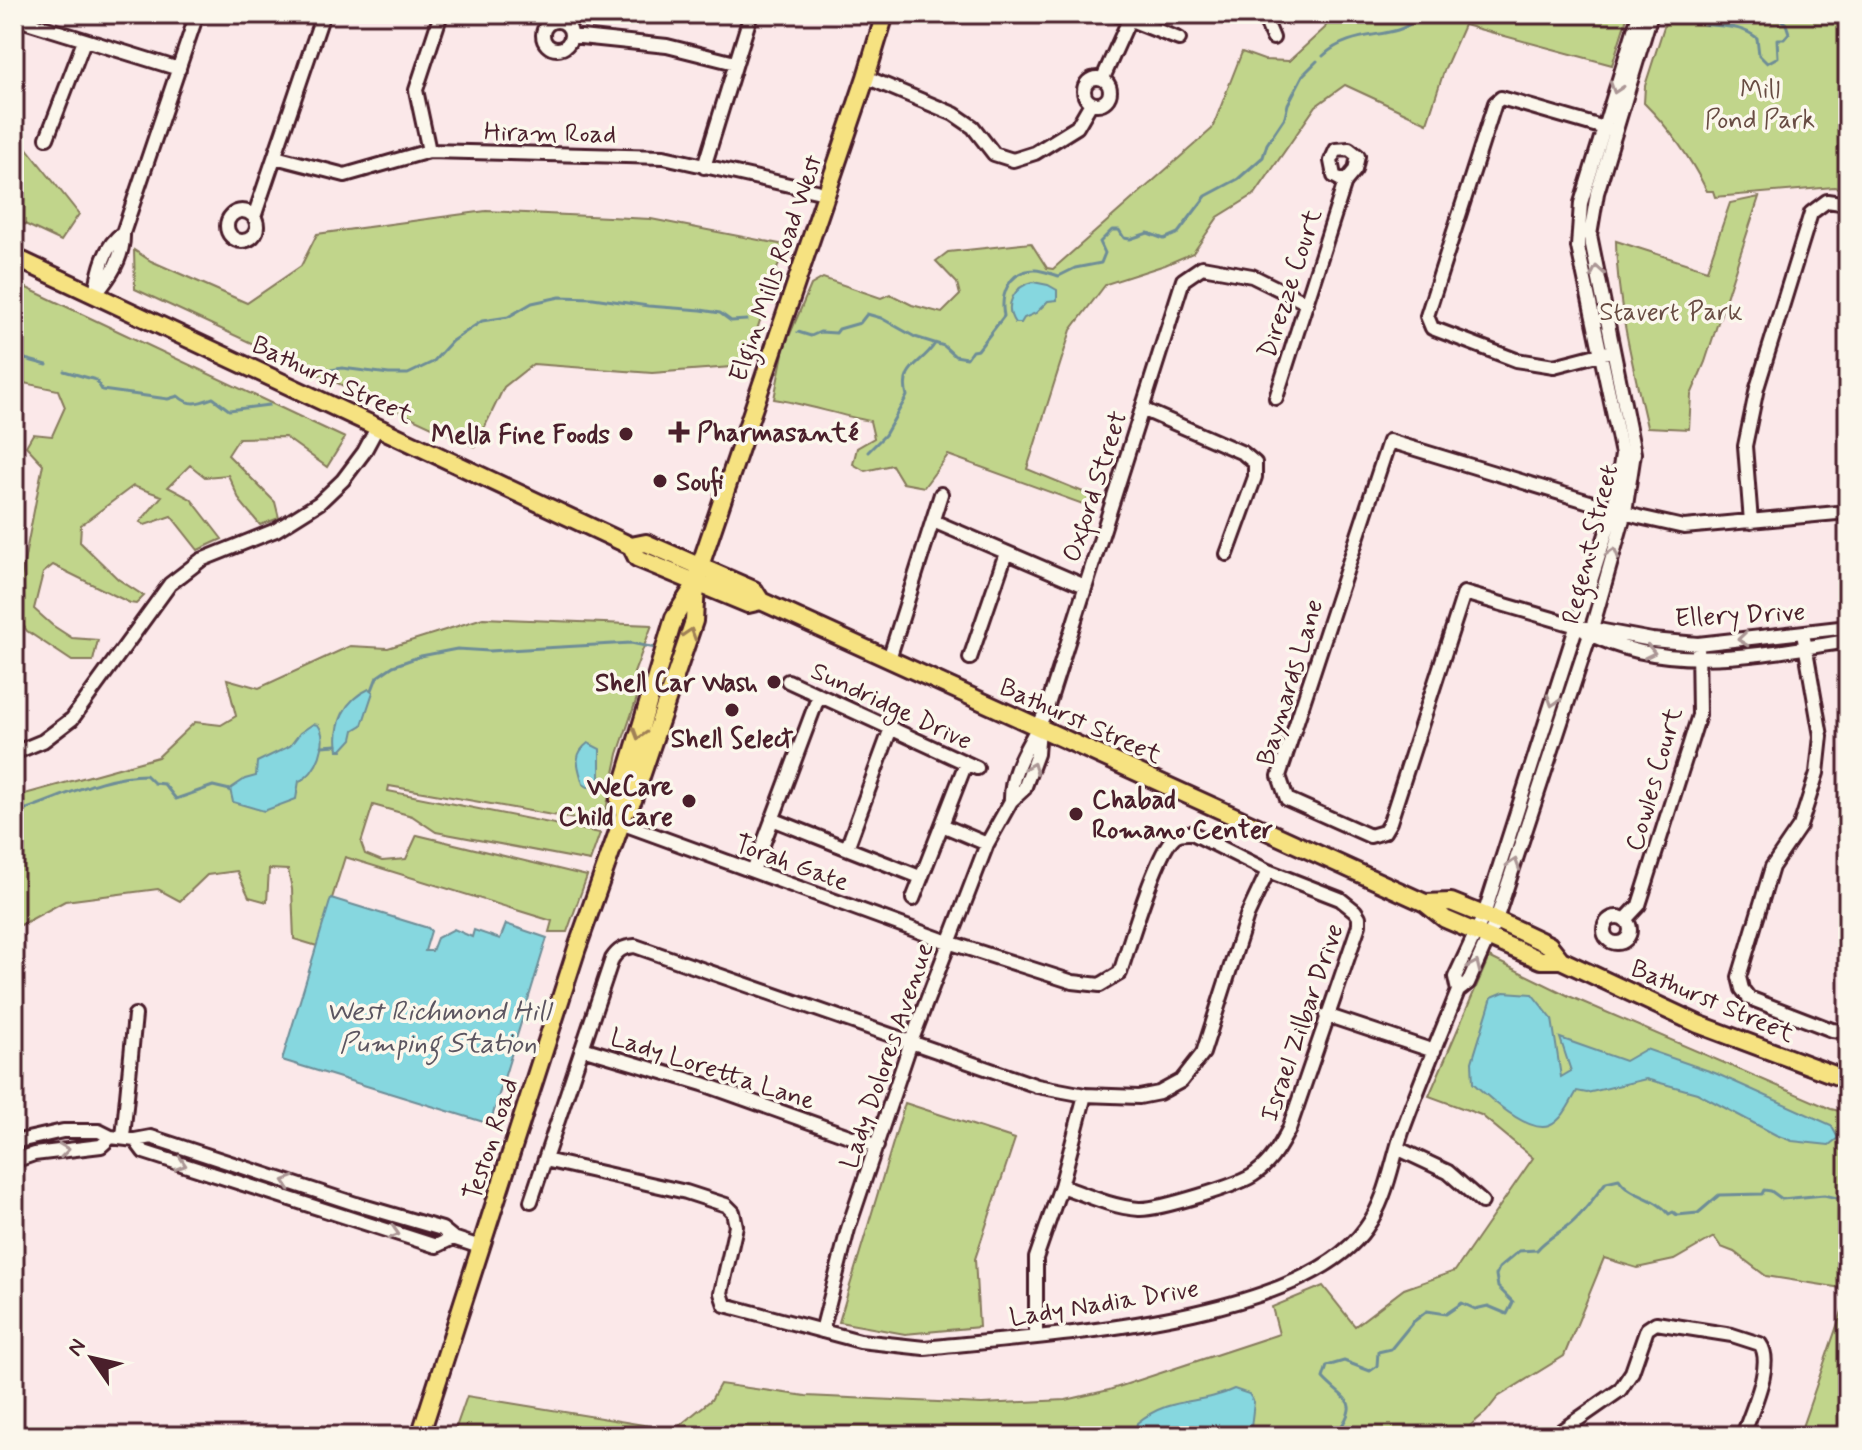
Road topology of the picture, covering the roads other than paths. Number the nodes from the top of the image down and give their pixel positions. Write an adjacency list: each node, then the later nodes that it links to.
1 (197, 14): 17 (street)
2 (323, 14): 25 (street)
3 (441, 14): 24 (street)
4 (751, 14): 16 (street)
5 (885, 14): 18 (main road, Elgin Mills Road West)
6 (1115, 14): 11 (street)
7 (1268, 14): 13 (street)
8 (1639, 14): 21 (street, Regent Street, one-way to 21)
9 (1651, 14): 22 (street, Regent Street)
10 (14, 18): 15 (street)
11 (1129, 20): 14 (street); 19 (street)
12 (571, 36): 16 (street)
13 (1273, 38)
14 (1179, 39)
15 (84, 41): 17 (street); 23 (street)
16 (735, 63): 26 (street)
17 (179, 69): 32 (street)
18 (866, 77): 20 (street); 28 (main road, Elgin Mills Road West)
19 (1103, 78): 20 (street); 20 (street)
20 (1091, 103)
21 (1603, 128): 22 (street); 34 (street, Regent Street); 34 (street)
22 (1617, 132): 34 (street, Regent Street, one-way to 22)
23 (47, 138)
24 (429, 151): 25 (street, Hiram Road); 26 (street, Hiram Road)
25 (275, 157): 30 (street)
26 (704, 167): 28 (street, Hiram Road)
27 (1345, 182): 33 (street, Direzze Court)
28 (825, 193): 46 (main road, Elgin Mills Road West)
29 (1848, 204): 42 (street)
30 (254, 217)
31 (14, 257): 32 (main road, Bathurst Street)
32 (95, 295): 37 (main road, Bathurst Street)
33 (1307, 303): 35 (street, Direzze Court); 36 (street, Oxford Street)
34 (1607, 353): 39 (street, Regent Street)
35 (1276, 398)
36 (1142, 409): 45 (street); 48 (street, Oxford Street)
37 (378, 426): 43 (main road, Bathurst Street); 64 (street)
38 (941, 494): 41 (street)
39 (1619, 510): 42 (street); 50 (street, Regent Street); 50 (street, Baynards Lane); 52 (street, Regent Street, one-way to 39)
40 (1848, 512): 42 (street)
41 (933, 521): 44 (street); 58 (street)
42 (1751, 522)
43 (631, 546): 46 (main road, Bathurst Street); 47 (main road, Bathurst Street)
44 (1006, 553): 48 (street); 57 (street)
45 (1227, 554)
46 (700, 566): 47 (main road, Elgin Mills Road West); 49 (main road, Bathurst Street)
47 (696, 584): 49 (main road, Bathurst Street); 65 (main road, Teston Road)
48 (1085, 586): 63 (street, Oxford Street)
49 (761, 601): 58 (main road, Bathurst Street)
50 (1577, 626): 52 (street, Ellery Drive); 75 (street, Regent Street, one-way to 75)
51 (1848, 627): 53 (street, Ellery Drive)
52 (1591, 631): 55 (street, Ellery Drive); 59 (street, Ellery Drive, one-way to 59); 75 (street, Regent Street, one-way to 52)
53 (1803, 633): 55 (street, Ellery Drive, one-way to 55); 56 (street)
54 (1848, 641): 56 (street, Ellery Drive)
55 (1698, 644): 59 (street, Cowles Court)
56 (1806, 647): 59 (street, Ellery Drive); 82 (street)
57 (970, 658)
58 (889, 659): 63 (main road, Bathurst Street)
59 (1699, 659): 76 (street, Cowles Court)
60 (788, 681): 61 (street, Sundridge Drive)
61 (819, 695): 62 (street, Sundridge Drive); 66 (street)
62 (891, 728): 67 (street, Sundridge Drive); 69 (street)
63 (1039, 728): 68 (street, Lady Dolores Avenue); 74 (main road, Bathurst Street)
64 (14, 753)
65 (623, 817): 70 (street, Torah Gate); 102 (main road, Teston Road)
66 (772, 819): 69 (street); 70 (street)
67 (942, 825): 68 (street); 72 (street)
68 (987, 844): 78 (street, Lady Dolores Avenue)
69 (847, 848): 72 (street)
70 (753, 871): 78 (street, Torah Gate)
71 (1268, 871): 78 (street, Israel Zilbar Drive); 81 (street, Israel Zilbar Drive); 87 (street)
72 (920, 877): 73 (street)
73 (913, 899)
74 (1425, 903): 75 (main road, Bathurst Street); 77 (main road, Bathurst Street)
75 (1490, 917): 77 (street, Regent Street); 79 (main road, Bathurst Street)
76 (1625, 920)
77 (1482, 935): 79 (main road, Bathurst Street); 85 (street, Lady Nadia Drive)
78 (948, 942): 83 (street, Lady Dolores Avenue)
79 (1561, 960): 86 (main road, Bathurst Street)
80 (135, 1015): 88 (street)
81 (1326, 1015): 85 (street); 96 (street, Israel Zilbar Drive)
82 (1848, 1032)
83 (911, 1042): 84 (street); 87 (street); 90 (street, Lady Dolores Avenue)
84 (582, 1048): 90 (street, Lady Loretta Lane); 92 (street)
85 (1434, 1051): 91 (street, Lady Nadia Drive)
86 (1848, 1080)
87 (1085, 1095): 96 (street)
88 (123, 1138): 89 (street); 93 (street, one-way to 88); 94 (street); 95 (street, one-way to 95)
89 (14, 1142)
90 (877, 1146): 103 (street, Lady Dolores Avenue)
91 (1399, 1149): 99 (street); 104 (street, Lady Nadia Drive)
92 (545, 1160): 98 (street); 103 (street, Lady Nadia Drive)
93 (14, 1161)
94 (238, 1165): 95 (street); 97 (street, one-way to 94)
95 (233, 1181): 100 (street)
96 (1061, 1186): 104 (street)
97 (338, 1198): 100 (street); 101 (street)
98 (531, 1201)
99 (1482, 1202)
100 (333, 1215): 101 (street, one-way to 101)
101 (453, 1238): 102 (street)
102 (480, 1247): 106 (main road, Teston Road)
103 (822, 1331): 104 (street, Lady Nadia Drive)
104 (1036, 1336)
105 (1576, 1430): 107 (street); 108 (street)
106 (420, 1436)
107 (1554, 1436)
108 (1743, 1436)

